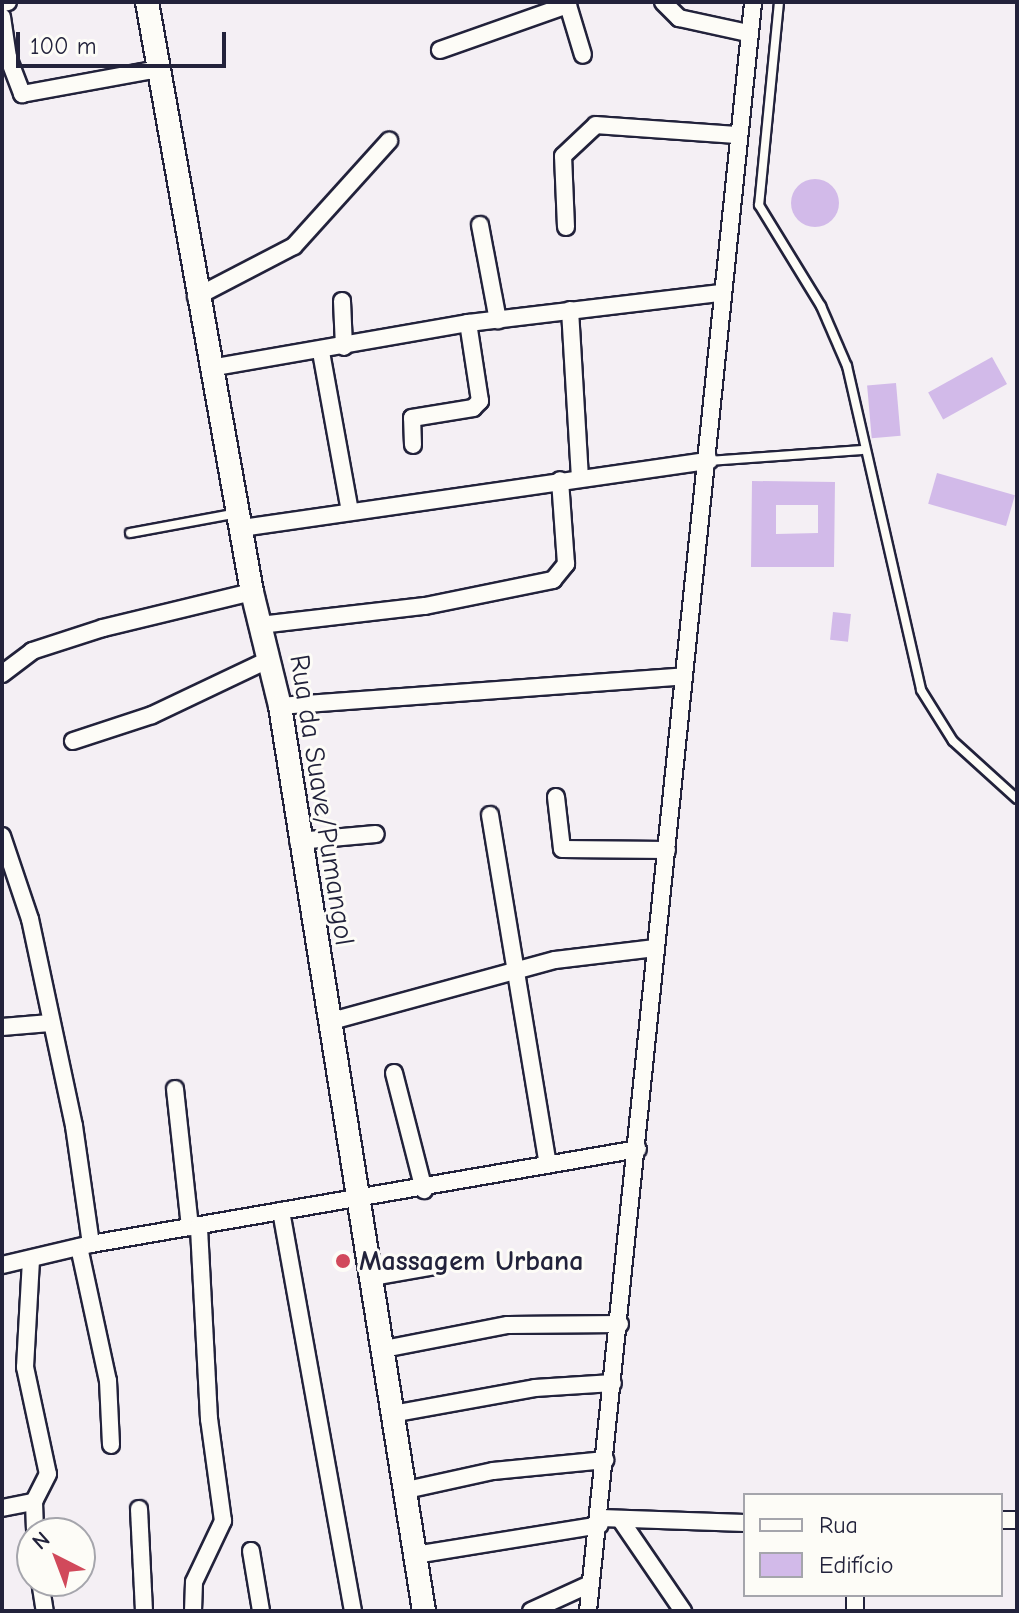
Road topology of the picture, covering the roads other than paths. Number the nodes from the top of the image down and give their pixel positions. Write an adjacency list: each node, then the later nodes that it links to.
1 (8, 2): 6 (street)
2 (147, 2): 13 (street, Rua da Suave/Pumangol)
3 (663, 2): 9 (street)
4 (753, 2): 9 (street)
5 (779, 2): 28 (lane)
6 (2, 3)
7 (567, 4): 10 (street); 11 (street)
8 (2, 17): 12 (street)
9 (748, 33): 14 (street)
10 (440, 50)
11 (583, 55)
12 (5, 57): 13 (street)
13 (158, 69): 19 (street, Rua da Suave/Pumangol)
14 (736, 135): 17 (street); 18 (street)
15 (389, 141): 19 (street)
16 (480, 225): 22 (street)
17 (566, 227)
18 (721, 293): 21 (street); 29 (street)
19 (196, 297): 26 (street, Rua da Suave/Pumangol)
20 (342, 301): 24 (street)
21 (570, 310): 22 (street); 30 (street)
22 (498, 320): 23 (street)
23 (468, 323): 24 (street); 27 (street)
24 (344, 347): 25 (street)
25 (321, 352): 26 (street); 32 (street)
26 (210, 368): 33 (street, Rua da Suave/Pumangol)
27 (413, 445)
28 (862, 450): 29 (lane); 43 (lane)
29 (709, 461): 30 (street); 39 (street)
30 (580, 477): 31 (street)
31 (560, 480): 32 (street); 36 (street)
32 (350, 511): 33 (street)
33 (240, 520): 34 (lane); 35 (street, Rua da Suave/Pumangol)
34 (130, 533)
35 (252, 592): 36 (street, Rua da Suave/Pumangol); 38 (street)
36 (260, 625): 37 (street, Rua da Suave/Pumangol)
37 (270, 659): 40 (street, Rua da Suave/Pumangol); 41 (street)
38 (2, 674)
39 (684, 676): 40 (street); 48 (street)
40 (280, 706): 47 (street, Rua da Suave/Pumangol)
41 (73, 741)
42 (556, 797): 48 (street)
43 (1017, 799)
44 (490, 815): 50 (street)
45 (376, 834): 47 (street)
46 (2, 836): 52 (street)
47 (298, 841): 51 (street, Rua da Suave/Pumangol)
48 (667, 850): 49 (street)
49 (655, 948): 50 (street); 56 (street)
50 (516, 970): 51 (street); 57 (street)
51 (328, 1022): 59 (street, Rua da Suave/Pumangol)
52 (50, 1023): 53 (street); 62 (street)
53 (2, 1027)
54 (394, 1073): 58 (street)
55 (175, 1089): 61 (street)
56 (638, 1149): 57 (street); 67 (street)
57 (548, 1164): 58 (street)
58 (424, 1190): 59 (street)
59 (360, 1201): 60 (street); 66 (street, Rua da Suave/Pumangol)
60 (281, 1211): 61 (street); 87 (street)
61 (194, 1226): 62 (street); 85 (street)
62 (85, 1246): 63 (street); 71 (street)
63 (31, 1260): 64 (street); 74 (street)
64 (2, 1265)
65 (436, 1266): 66 (street)
66 (372, 1277): 68 (street, Rua da Suave/Pumangol)
67 (620, 1324): 68 (street); 69 (street)
68 (384, 1349): 70 (street, Rua da Suave/Pumangol)
69 (613, 1383): 70 (street); 72 (street)
70 (392, 1414): 73 (street, Rua da Suave/Pumangol)
71 (111, 1445)
72 (605, 1460): 73 (street); 79 (street)
73 (402, 1491): 82 (street, Rua da Suave/Pumangol)
74 (34, 1502): 75 (street); 77 (street)
75 (2, 1508)
76 (139, 1509): 84 (street)
77 (34, 1517)
78 (620, 1519): 79 (street); 80 (street); 91 (street)
79 (600, 1522): 82 (street); 83 (street)
80 (743, 1523)
81 (251, 1551): 86 (street)
82 (415, 1555): 88 (street, Rua da Suave/Pumangol)
83 (590, 1584): 89 (street); 90 (street)
84 (144, 1611)
85 (193, 1611)
86 (261, 1611)
87 (353, 1611)
88 (424, 1611)
89 (531, 1611)
90 (588, 1611)
91 (683, 1611)

